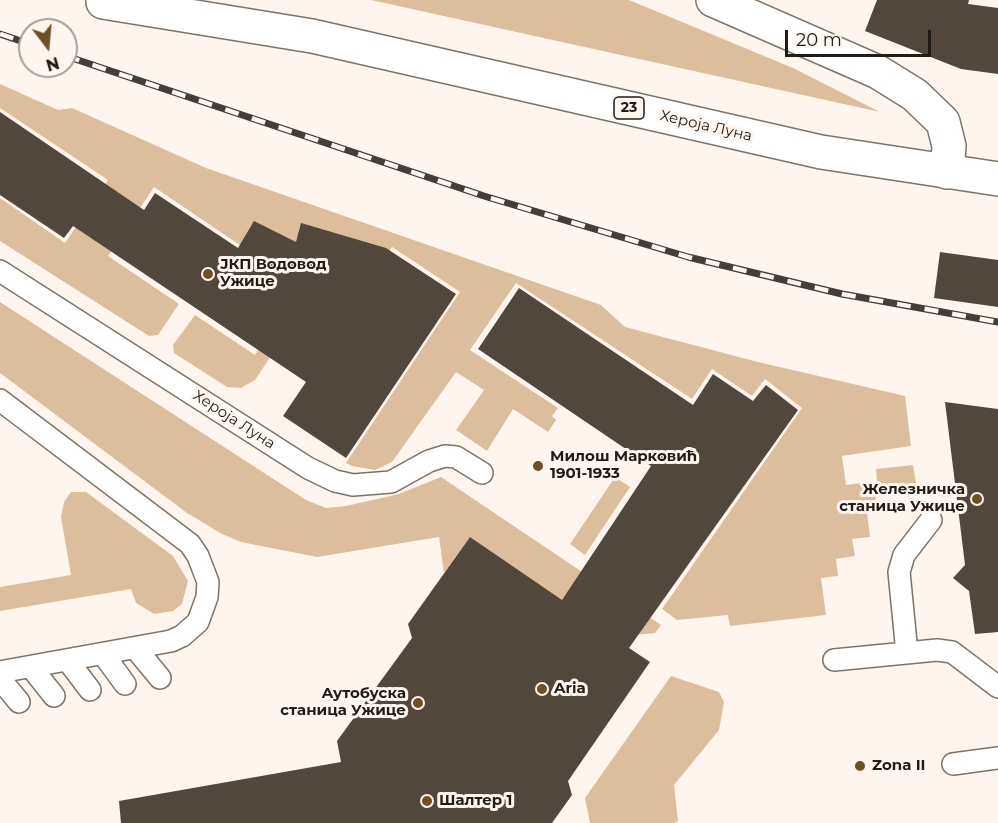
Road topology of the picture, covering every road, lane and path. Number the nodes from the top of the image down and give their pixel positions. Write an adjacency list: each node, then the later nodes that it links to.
1 (713, 0): 3 (main road)
2 (102, 2): 3 (main road, Хероја Луна / 23)
3 (947, 172): 4 (main road, Хероја Луна / 23)
4 (998, 179)
5 (0, 271): 7 (lane, Хероја Луна)
6 (0, 400): 9 (lane)
7 (482, 473)
8 (931, 520): 10 (lane)
9 (136, 649): 11 (lane); 16 (lane)
10 (907, 653): 12 (lane); 19 (lane)
11 (103, 654): 13 (lane); 18 (lane)
12 (834, 660)
13 (68, 661): 14 (lane); 20 (lane)
14 (31, 667): 15 (lane); 21 (lane)
15 (0, 672)
16 (160, 678)
17 (0, 679): 22 (lane)
18 (125, 684)
19 (998, 687)
20 (90, 690)
21 (54, 696)
22 (19, 702)
23 (998, 758): 24 (lane)
24 (953, 764)

